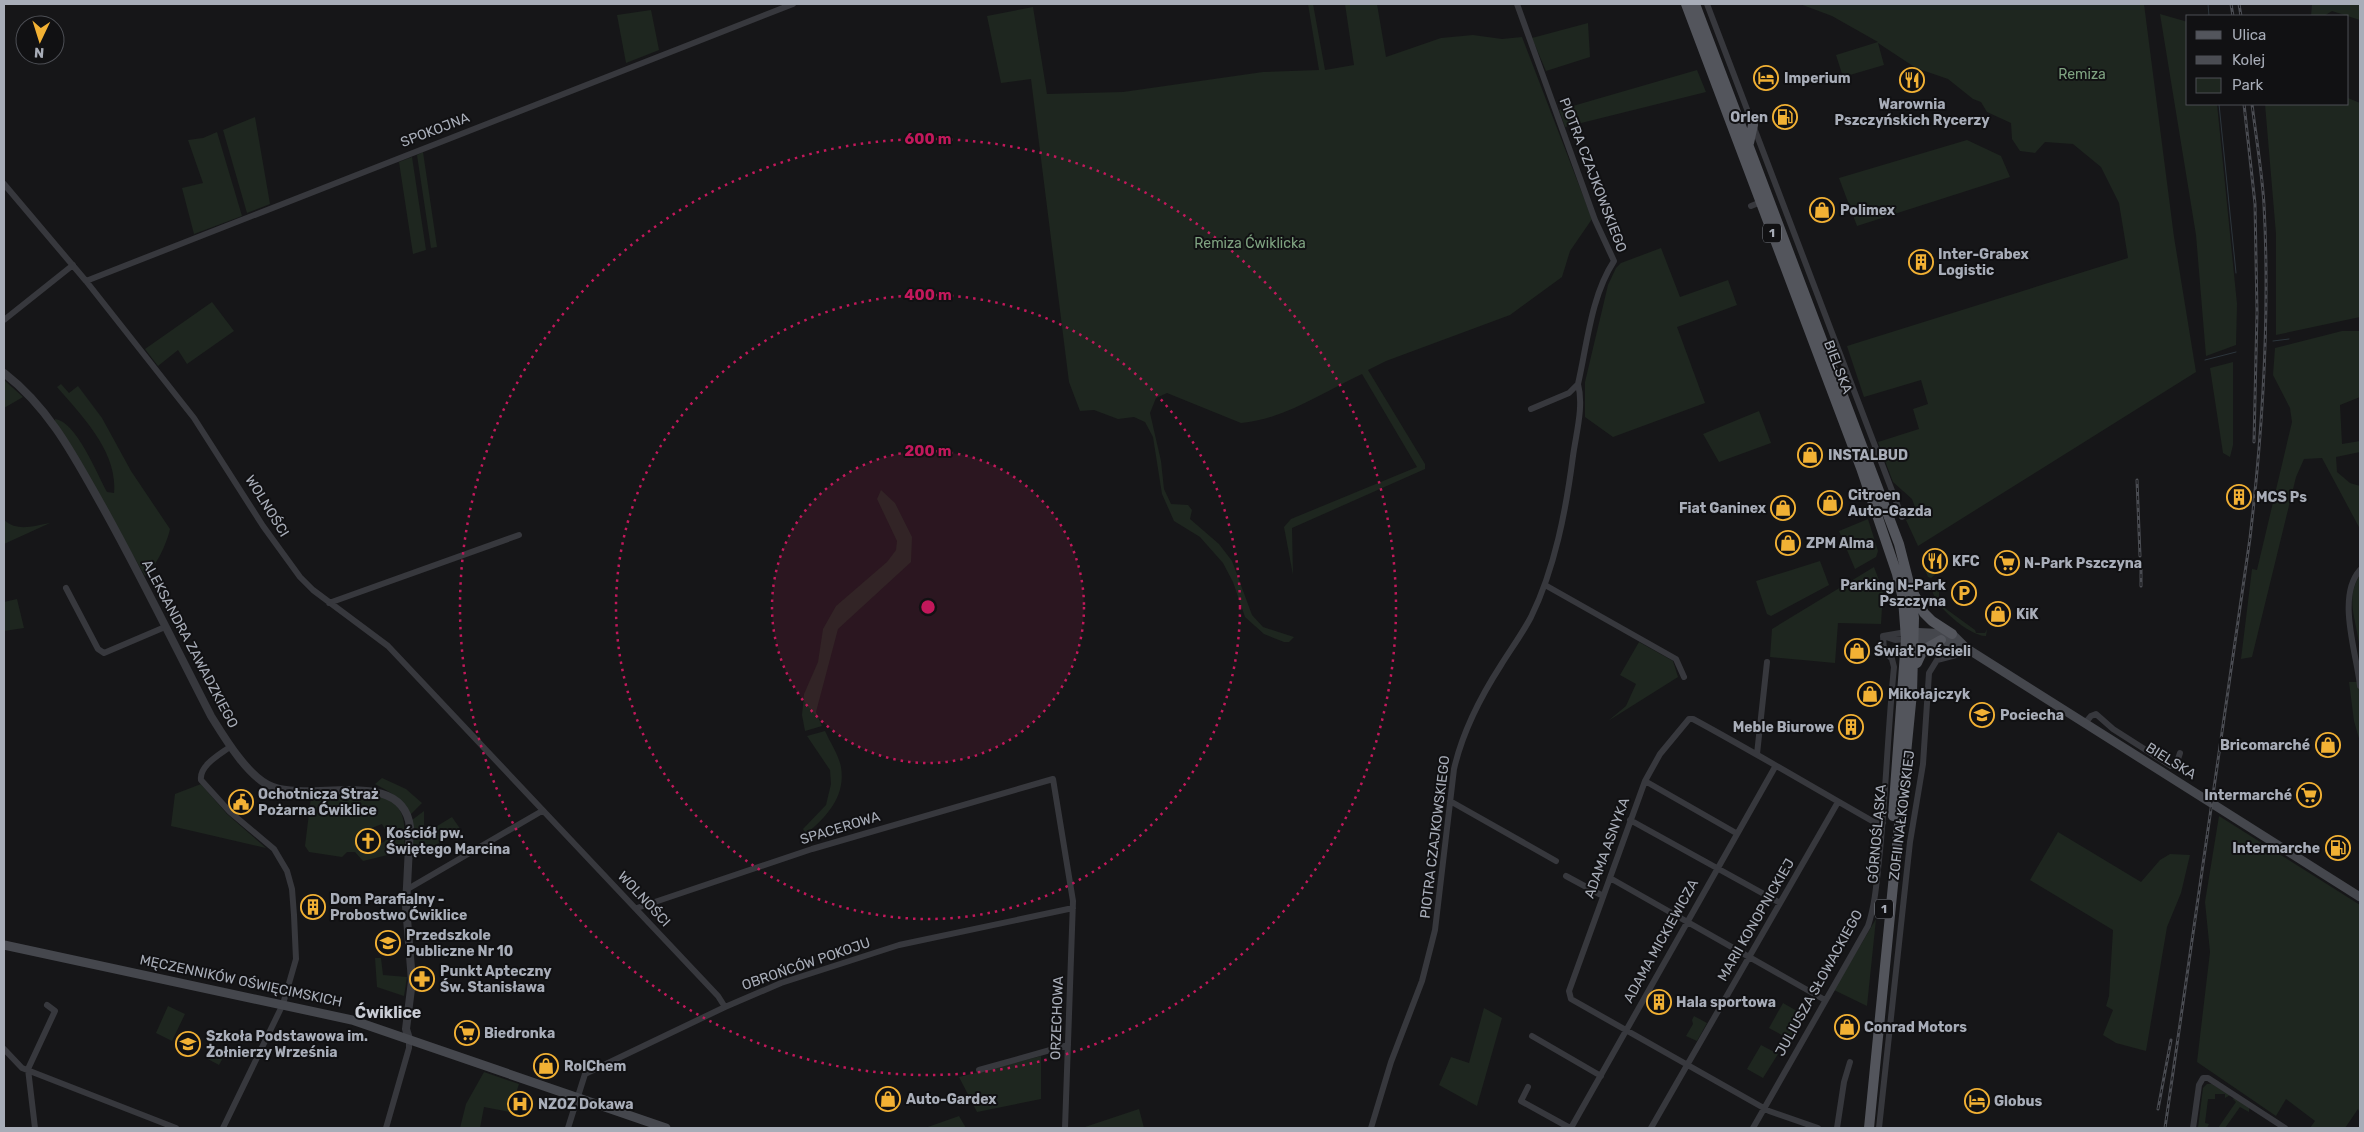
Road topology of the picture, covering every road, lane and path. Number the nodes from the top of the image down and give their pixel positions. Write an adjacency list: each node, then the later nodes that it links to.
1 (793, 4): 11 (street, SPOKOJNA)
2 (1517, 4): 14 (street, PIOTRA CZAJKOWSKIEGO)
3 (1686, 4): 6 (main road, 1)
4 (1695, 4): 6 (main road, 1)
5 (1707, 4): 7 (street)
6 (1729, 107): 8 (main road, BIELSKA / 1); 25 (main road, BIELSKA / 1)
7 (1753, 124): 8 (main road); 16 (street)
8 (1749, 144): 20 (main road, BIELSKA / 1)
9 (4, 184): 10 (street, WOLNOŚCI)
10 (74, 265): 11 (street, WOLNOŚCI); 12 (street)
11 (86, 281): 22 (street, WOLNOŚCI)
12 (4, 320)
13 (4, 373): 23 (street, ALEKSANDRA ZAWADZKIEGO)
14 (1578, 384): 15 (street); 19 (street, PIOTRA CZAJKOWSKIEGO)
15 (1531, 409)
16 (1902, 517)
17 (520, 536): 22 (street)
18 (2360, 570): 31 (street)
19 (1545, 585): 30 (street); 39 (street, PIOTRA CZAJKOWSKIEGO)
20 (1910, 587): 24 (main road); 25 (main road, BIELSKA / 1)
21 (66, 588): 23 (street)
22 (329, 602): 41 (street, WOLNOŚCI)
23 (165, 627): 33 (street, ALEKSANDRA ZAWADZKIEGO)
24 (1952, 634): 25 (main road); 27 (main road, BIELSKA)
25 (1910, 636): 26 (main road, BIELSKA); 29 (main road, GÓRNOŚLĄSKA / 1); 43 (street, JULIUSZA SŁOWACKIEGO); 90 (main road, GÓRNOŚLĄSKA / 1)
26 (1941, 640): 27 (main road, BIELSKA); 29 (main road)
27 (1966, 648): 32 (main road, BIELSKA); 51 (street, ZOFII NAŁKOWSKIEJ)
28 (1767, 662): 35 (street)
29 (1914, 668): 49 (main road, GÓRNOŚLĄSKA / 1)
30 (1684, 677)
31 (2360, 686)
32 (2085, 723): 34 (street); 53 (main road, BIELSKA)
33 (231, 746): 50 (street, ALEKSANDRA ZAWADZKIEGO); 62 (street)
34 (2180, 753)
35 (1757, 754): 36 (street); 38 (street, ADAMA ASNYKA)
36 (1775, 767): 40 (street); 44 (street, ADAMA MICKIEWICZA)
37 (1053, 779): 55 (street, SPACEROWA); 56 (street, ORZECHOWA)
38 (1645, 781): 42 (street, ADAMA ASNYKA); 44 (street)
39 (1450, 801): 45 (street); 84 (street, PIOTRA CZAJKOWSKIEGO)
40 (1838, 802): 43 (street); 54 (street, MARII KONOPNICKIEJ)
41 (542, 811): 50 (street); 55 (street, WOLNOŚCI)
42 (1630, 820): 46 (street); 48 (street, ADAMA ASNYKA)
43 (1883, 823): 60 (street, JULIUSZA SŁOWACKIEGO)
44 (1736, 833): 46 (street, ADAMA MICKIEWICZA)
45 (1556, 861)
46 (1716, 868): 54 (street); 57 (street, ADAMA MICKIEWICZA)
47 (1566, 876): 52 (street)
48 (1610, 878): 52 (street, ADAMA ASNYKA); 57 (street)
49 (1893, 888): 51 (street); 91 (main road, GÓRNOŚLĄSKA / 1)
50 (406, 890): 66 (street, ALEKSANDRA ZAWADZKIEGO)
51 (1905, 890): 92 (street, ZOFII NAŁKOWSKIEJ)
52 (1604, 896): 64 (street, ADAMA ASNYKA)
53 (2360, 897)
54 (1780, 903): 59 (street, MARII KONOPNICKIEJ)
55 (637, 908): 63 (street, WOLNOŚCI)
56 (1073, 908): 63 (street, OBROŃCÓW POKOJU); 67 (street, ORZECHOWA)
57 (1686, 920): 59 (street); 64 (street, ADAMA MICKIEWICZA)
58 (4, 945): 62 (main road, MĘCZENNIKÓW OŚWIĘCIMSKICH)
59 (1750, 955): 60 (street); 70 (street, MARII KONOPNICKIEJ)
60 (1825, 1000): 76 (street, JULIUSZA SŁOWACKIEGO)
61 (47, 1004): 71 (street)
62 (283, 1004): 66 (main road, MĘCZENNIKÓW OŚWIĘCIMSKICH); 79 (street)
63 (725, 1007): 75 (street, OBROŃCÓW POKOJU)
64 (1625, 1032): 70 (street); 73 (street, ADAMA MICKIEWICZA)
65 (1532, 1036): 73 (street)
66 (409, 1039): 75 (main road, MĘCZENNIKÓW OŚWIĘCIMSKICH); 80 (street)
67 (1068, 1045): 72 (street); 83 (street, ORZECHOWA)
68 (4, 1049): 71 (street)
69 (1850, 1062): 89 (street)
70 (1688, 1066): 76 (street); 86 (street, MARII KONOPNICKIEJ)
71 (28, 1070): 77 (street); 78 (street)
72 (979, 1070)
73 (1600, 1076): 85 (street, ADAMA MICKIEWICZA)
74 (1528, 1087): 85 (street)
75 (576, 1097): 81 (street, OBROŃCÓW POKOJU); 82 (main road, MĘCZENNIKÓW OŚWIĘCIMSKICH)
76 (1764, 1109): 87 (street, JULIUSZA SŁOWACKIEGO); 88 (street)
77 (35, 1128)
78 (176, 1128)
79 (223, 1128)
80 (386, 1128)
81 (568, 1128)
82 (666, 1128)
83 (1065, 1128)
84 (1371, 1128)
85 (1570, 1128)
86 (1651, 1128)
87 (1753, 1128)
88 (1818, 1128)
89 (1837, 1128)
90 (1862, 1128)
91 (1868, 1128)
92 (1879, 1128)
93 (2193, 1128): 94 (street)
94 (2285, 1128)

